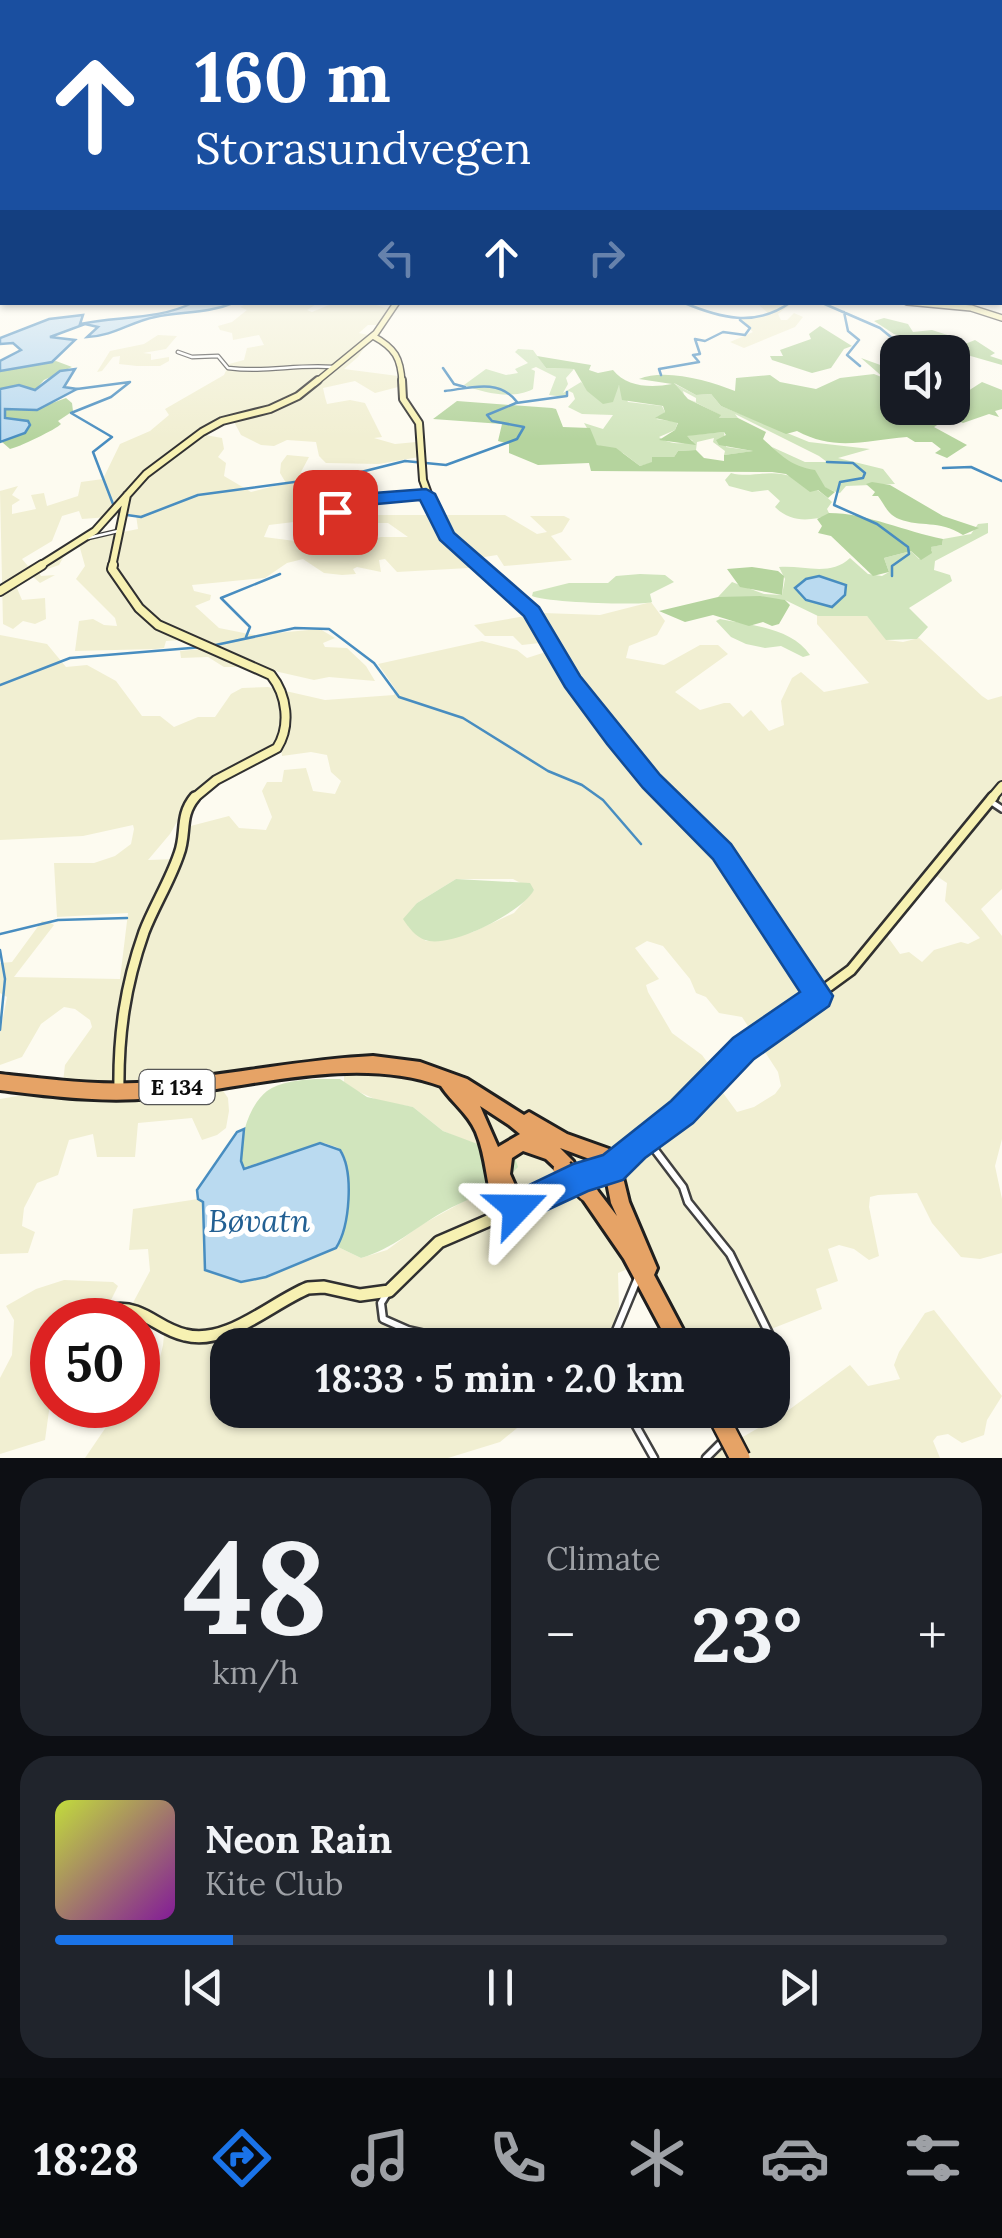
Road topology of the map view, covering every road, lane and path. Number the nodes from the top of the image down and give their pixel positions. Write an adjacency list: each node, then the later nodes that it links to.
1 (396, 305): 4 (main road)
2 (939, 305): 3 (main road)
3 (1002, 318)
4 (373, 336): 6 (main road); 7 (main road)
5 (178, 352): 6 (street)
6 (334, 367): 8 (main road)
7 (426, 494): 9 (street); 16 (main road)
8 (128, 496): 10 (main road); 11 (main road)
9 (310, 522)
10 (118, 531): 11 (street); 20 (main road)
11 (85, 538): 12 (main road)
12 (0, 591)
13 (1002, 786): 14 (main road)
14 (990, 800): 15 (street); 16 (main road)
15 (1002, 808)
16 (818, 996): 22 (main road)
17 (416, 1068): 19 (highway, E 134); 20 (highway, E 134); 26 (highway, E 134)
18 (0, 1082): 20 (highway, E 134)
19 (468, 1086): 21 (highway, E 134); 24 (highway, E 134)
20 (119, 1092)
21 (498, 1106): 23 (highway); 25 (highway, E 134)
22 (647, 1138): 24 (main road); 33 (street)
23 (542, 1150): 25 (highway, E 134); 26 (highway)
24 (607, 1162): 25 (main road); 30 (highway, E 134)
25 (576, 1176): 26 (main road); 30 (highway, E 134)
26 (509, 1207): 28 (main road)
27 (637, 1280): 32 (street)
28 (388, 1291): 29 (main road); 31 (street)
29 (160, 1323)
30 (671, 1326)
31 (403, 1328)
32 (617, 1328)
33 (767, 1328)
34 (637, 1428): 37 (street)
35 (724, 1428): 39 (highway, bridge)
36 (731, 1428): 38 (street)
37 (654, 1458)
38 (706, 1458)
39 (740, 1458)

